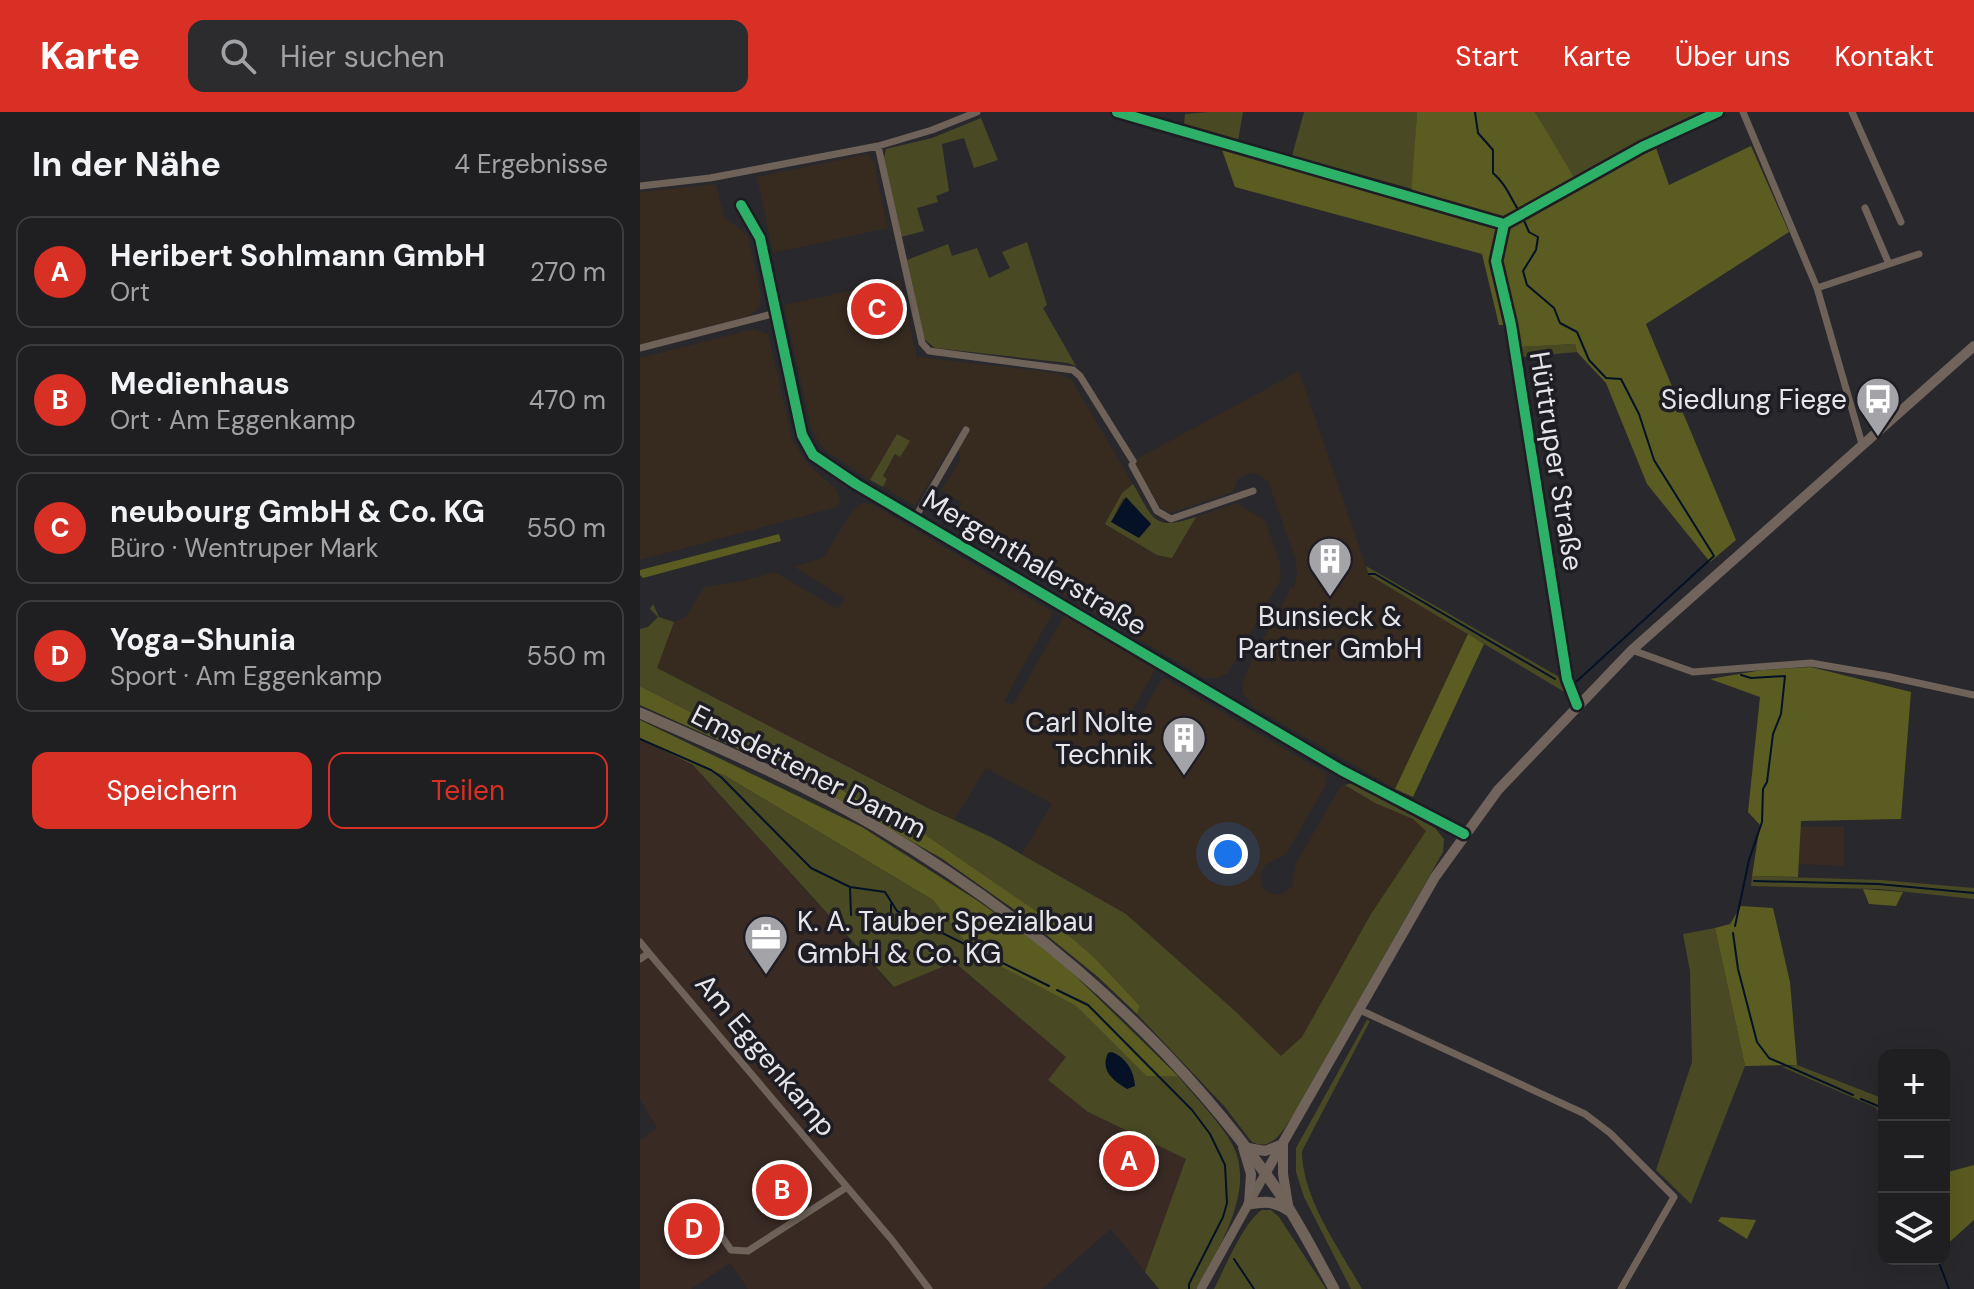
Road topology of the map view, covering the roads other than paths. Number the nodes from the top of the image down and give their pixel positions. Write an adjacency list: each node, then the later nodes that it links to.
1 (977, 112): 6 (street)
2 (1117, 112): 11 (street)
3 (1718, 112): 11 (street)
4 (1743, 112): 14 (street)
5 (1852, 112): 10 (street)
6 (878, 146): 7 (street); 20 (street)
7 (640, 186)
8 (741, 205): 15 (street, Mergenthalerstraße)
9 (1865, 208): 13 (street)
10 (1901, 222)
11 (1504, 224): 24 (street, Hüttruper Straße)
12 (1919, 254): 13 (street)
13 (1889, 264): 14 (street)
14 (1817, 288): 19 (street)
15 (776, 313): 17 (street); 21 (street, Mergenthalerstraße)
16 (1974, 346): 19 (main road)
17 (640, 348)
18 (966, 430): 21 (street)
19 (1862, 444): 22 (main road)
20 (1253, 491)
21 (915, 518): 26 (street, Mergenthalerstraße)
22 (1632, 650): 23 (street); 24 (main road)
23 (1974, 695)
24 (1577, 705): 26 (main road)
25 (640, 713): 32 (main road, Emsdettener Damm)
26 (1464, 834): 30 (main road)
27 (640, 942): 28 (street, Am Eggenkamp)
28 (649, 953): 29 (street); 34 (street, Am Eggenkamp)
29 (640, 959)
30 (1360, 1010): 31 (main road); 41 (street)
31 (1283, 1144): 32 (main road); 33 (main road); 36 (main road)
32 (1243, 1147): 33 (main road, Emsdettener Damm); 35 (main road)
33 (1265, 1174): 35 (street); 36 (main road, Emsdettener Damm)
34 (847, 1187): 37 (street); 38 (street, Am Eggenkamp)
35 (1249, 1204): 36 (main road); 39 (street)
36 (1289, 1210): 40 (main road, Emsdettener Damm)
37 (704, 1211)
38 (929, 1289)
39 (1201, 1289)
40 (1334, 1289)
41 (1621, 1289)

